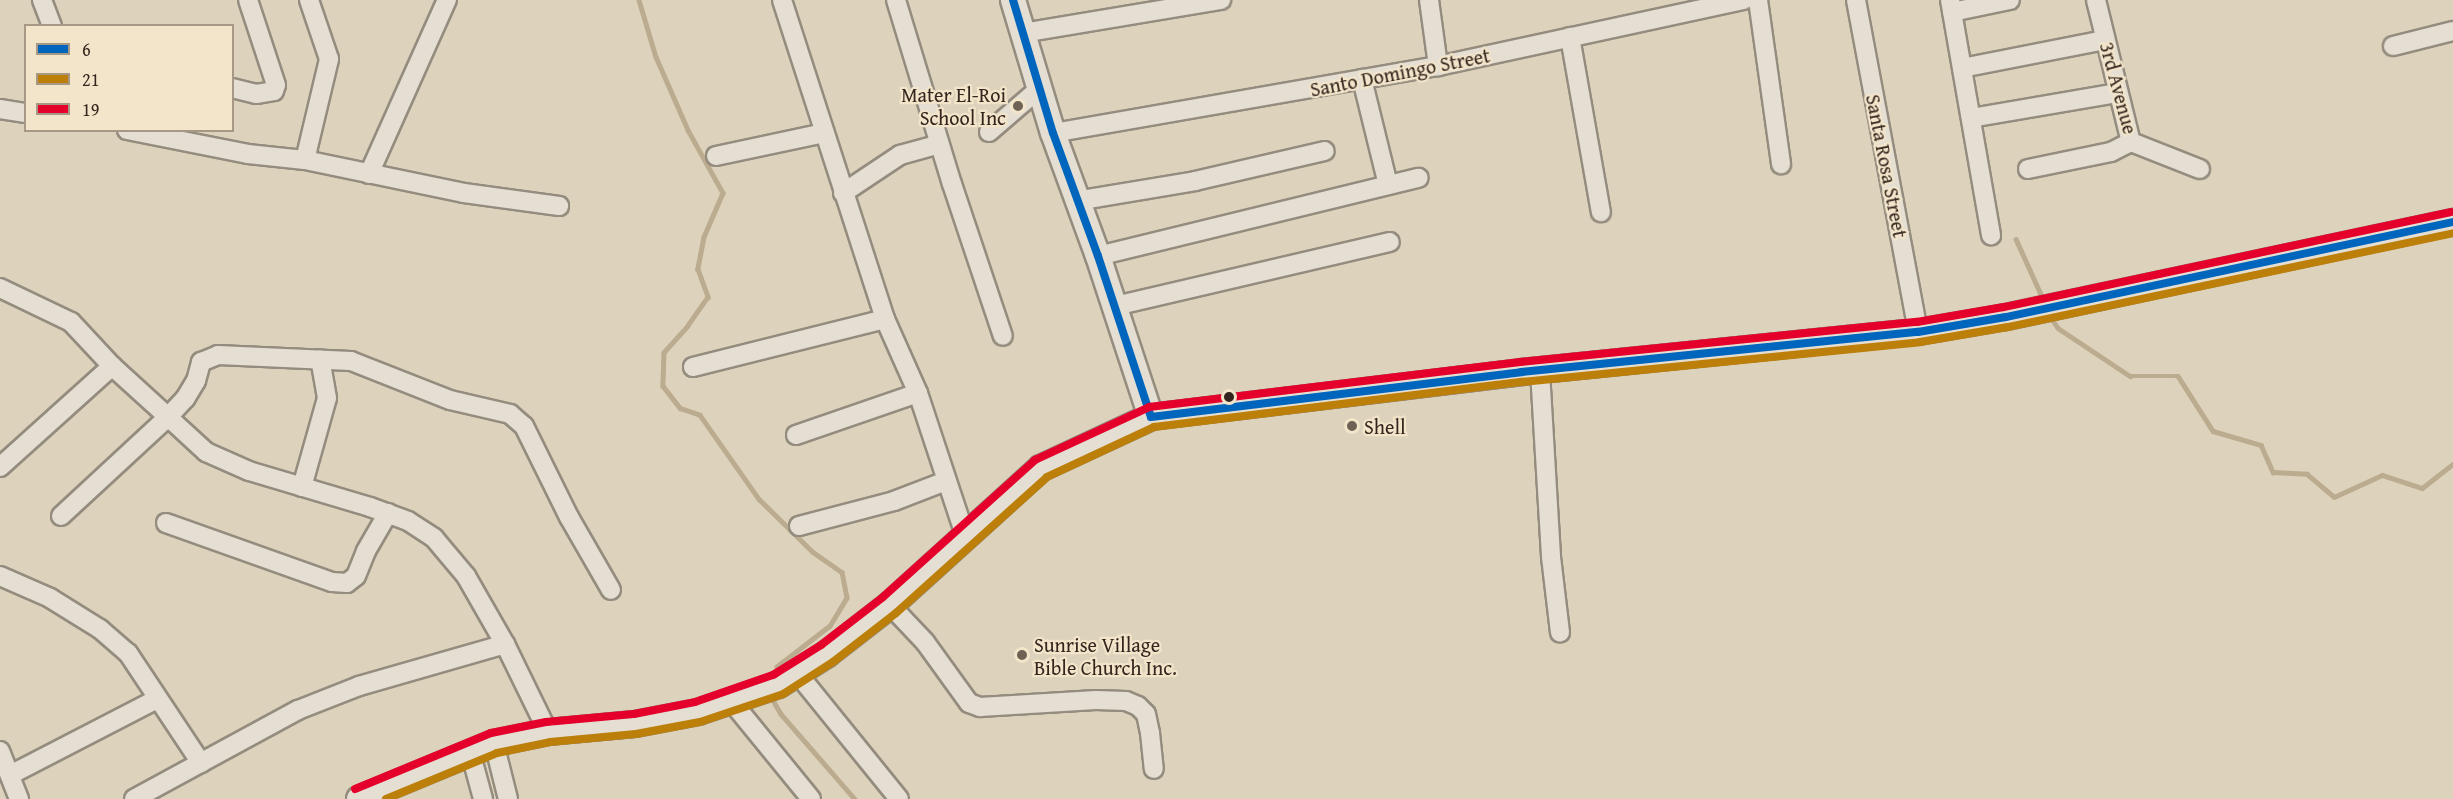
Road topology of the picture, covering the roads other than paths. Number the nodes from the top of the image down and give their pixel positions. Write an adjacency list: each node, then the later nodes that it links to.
1 (42, 0): 16 (street)
2 (248, 0): 25 (street)
3 (309, 0): 39 (street)
4 (447, 0): 43 (street)
5 (782, 0): 33 (street)
6 (896, 0): 36 (street)
7 (1013, 0): 18 (main road)
8 (1221, 0): 18 (street)
9 (1429, 0): 22 (street)
10 (1744, 0): 19 (street, Santo Domingo Street)
11 (1758, 0): 40 (street)
12 (1856, 0): 57 (street, Santa Rosa Street)
13 (2010, 0): 15 (street)
14 (2096, 0): 20 (street, 3rd Avenue)
15 (1951, 6): 23 (street)
16 (51, 24)
17 (2453, 31): 21 (street)
18 (1023, 33): 26 (main road)
19 (1570, 37): 22 (street, Santo Domingo Street); 49 (street)
20 (2105, 39): 23 (street); 27 (street, 3rd Avenue)
21 (2393, 46)
22 (1438, 66): 24 (street, Santo Domingo Street)
23 (1962, 68): 30 (street)
24 (1362, 79): 34 (street, Santo Domingo Street); 45 (street)
25 (234, 88)
26 (1040, 88): 32 (street); 34 (main road)
27 (2118, 93): 30 (street); 35 (street, 3rd Avenue)
28 (0, 108): 29 (street)
29 (24, 113)
30 (1971, 118): 51 (street)
31 (137, 132): 39 (street)
32 (989, 132)
33 (824, 133): 38 (street); 46 (street)
34 (1053, 133): 47 (main road)
35 (2131, 142): 41 (street); 42 (street, 3rd Avenue)
36 (940, 144): 46 (street); 58 (street)
37 (1325, 151): 47 (street)
38 (716, 156)
39 (305, 160): 43 (street)
40 (1781, 164)
41 (2028, 169)
42 (2200, 169)
43 (369, 174): 48 (street)
44 (1419, 178): 45 (street)
45 (1388, 185): 53 (street)
46 (843, 193): 56 (street)
47 (1076, 201): 53 (main road)
48 (559, 206)
49 (1601, 212)
50 (2453, 222): 57 (main road)
51 (1991, 235)
52 (1390, 242): 55 (street)
53 (1098, 256): 55 (main road)
54 (0, 288): 60 (street)
55 (1115, 306): 65 (main road)
56 (885, 319): 61 (street); 63 (street)
57 (1918, 332): 62 (main road)
58 (1003, 336)
59 (320, 360): 64 (street); 69 (street); 76 (street)
60 (112, 366): 64 (street); 67 (street)
61 (693, 367)
62 (1540, 371): 65 (main road); 78 (street)
63 (918, 393): 66 (street); 68 (street)
64 (168, 417): 69 (street); 71 (street)
65 (1151, 417): 74 (main road)
66 (796, 435)
67 (0, 467)
68 (946, 481): 73 (street); 74 (street)
69 (302, 487): 70 (street)
70 (388, 513): 72 (street); 79 (street)
71 (61, 516)
72 (166, 523)
73 (799, 526)
74 (966, 538): 77 (main road)
75 (0, 576): 81 (street)
76 (612, 590)
77 (890, 605): 80 (main road); 88 (street)
78 (1560, 633)
79 (505, 644): 83 (street); 87 (street)
80 (787, 679): 82 (main road); 96 (street)
81 (157, 699): 87 (street); 89 (street)
82 (732, 702): 83 (main road); 95 (street)
83 (549, 732): 84 (main road)
84 (494, 743): 86 (main road); 94 (street)
85 (0, 751): 89 (street)
86 (470, 752): 92 (main road); 93 (street)
87 (201, 763): 91 (street)
88 (1154, 769)
89 (10, 775): 90 (street)
90 (19, 799)
91 (134, 799)
92 (358, 799)
93 (483, 799)
94 (508, 799)
95 (811, 799)
96 (899, 799)

